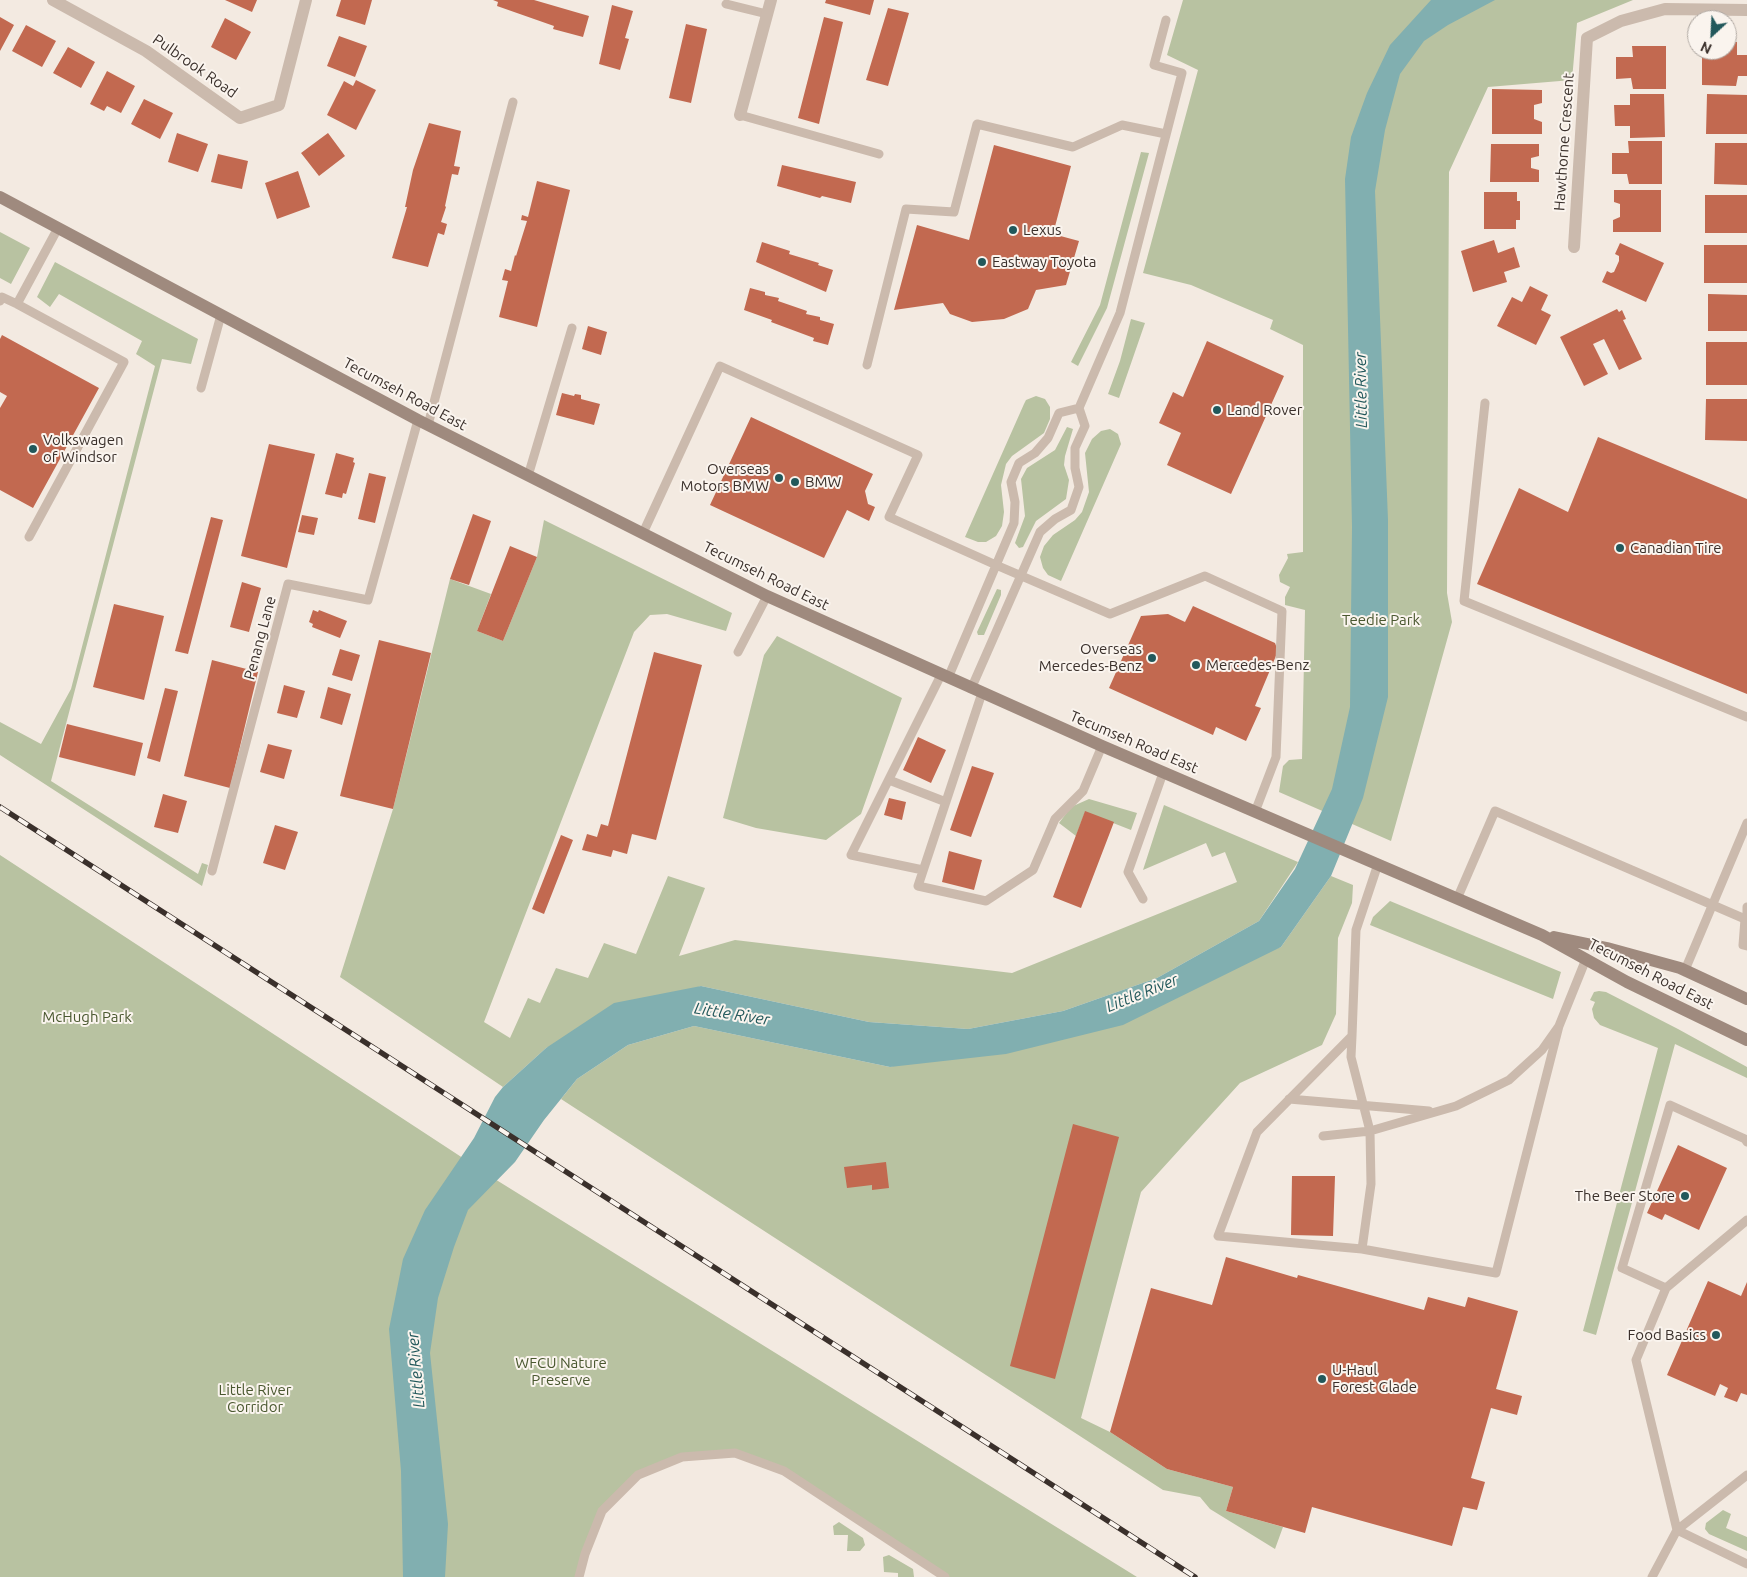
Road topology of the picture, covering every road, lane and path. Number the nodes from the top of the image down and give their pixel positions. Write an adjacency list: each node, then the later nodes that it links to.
1 (53, 0): 2 (street, Pulbrook Road)
2 (306, 0)
3 (771, 0): 6 (street)
4 (726, 4): 6 (lane)
5 (1747, 10): 14 (street, Hawthorne Crescent)
6 (767, 14): 9 (street)
7 (1166, 20): 10 (lane)
8 (513, 102): 23 (lane)
9 (740, 115): 11 (lane)
10 (1166, 134): 19 (lane); 22 (lane)
11 (880, 154)
12 (0, 196): 13 (main road, Tecumseh Road East)
13 (58, 228): 16 (lane); 17 (main road, Tecumseh Road East)
14 (1574, 247)
15 (0, 301): 16 (lane)
16 (16, 304): 26 (lane)
17 (220, 315): 20 (lane); 23 (main road, Tecumseh Road East)
18 (572, 328): 24 (lane)
19 (866, 365)
20 (201, 388)
21 (1485, 403): 33 (lane)
22 (1079, 408): 27 (lane); 28 (lane)
23 (423, 423): 24 (main road, Tecumseh Road East); 42 (lane, Penang Lane)
24 (528, 476): 25 (main road, Tecumseh Road East)
25 (643, 533): 27 (lane); 29 (main road, Tecumseh Road East)
26 (29, 537)
27 (996, 565): 28 (lane); 31 (lane)
28 (1021, 576): 32 (lane); 38 (lane)
29 (767, 596): 30 (lane); 31 (main road, Tecumseh Road East)
30 (738, 652)
31 (944, 677): 32 (main road, Tecumseh Road East); 36 (lane)
32 (976, 691): 34 (main road, Tecumseh Road East); 37 (lane)
33 (1747, 716)
34 (1102, 746): 35 (main road, Tecumseh Road East); 41 (lane)
35 (1163, 773): 38 (main road, Tecumseh Road East); 44 (lane)
36 (888, 780): 37 (lane); 41 (lane)
37 (946, 802): 41 (lane)
38 (1255, 812): 40 (main road, Tecumseh Road East)
39 (1747, 823): 45 (lane)
40 (1378, 864): 43 (main road, Tecumseh Road East); 55 (lane)
41 (923, 870)
42 (212, 871)
43 (1457, 898): 45 (lane); 48 (main road, Tecumseh Road East)
44 (1144, 899)
45 (1713, 905): 47 (lane); 52 (lane)
46 (1747, 907): 47 (lane)
47 (1746, 919): 49 (lane)
48 (1542, 935): 51 (main road, Tecumseh Road East); 52 (main road, Tecumseh Road East)
49 (1746, 935): 50 (lane)
50 (1747, 946)
51 (1586, 959): 54 (lane); 56 (main road, Tecumseh Road East)
52 (1685, 970): 53 (main road, Tecumseh Road East)
53 (1747, 999)
54 (1559, 1026): 59 (lane); 64 (lane)
55 (1352, 1036): 57 (lane); 58 (lane)
56 (1747, 1040)
57 (1290, 1099): 58 (lane); 64 (lane)
58 (1363, 1105): 59 (lane); 60 (lane)
59 (1436, 1112): 60 (lane)
60 (1370, 1131): 61 (lane); 64 (lane)
61 (1323, 1136)
62 (1747, 1142): 65 (lane)
63 (1747, 1220): 65 (lane)
64 (1362, 1249)
65 (1666, 1288): 67 (lane)
66 (1747, 1475): 67 (lane)
67 (1677, 1530): 68 (lane); 71 (lane)
68 (1747, 1564)
69 (578, 1577): 70 (lane)
70 (945, 1577)
71 (1652, 1577)

